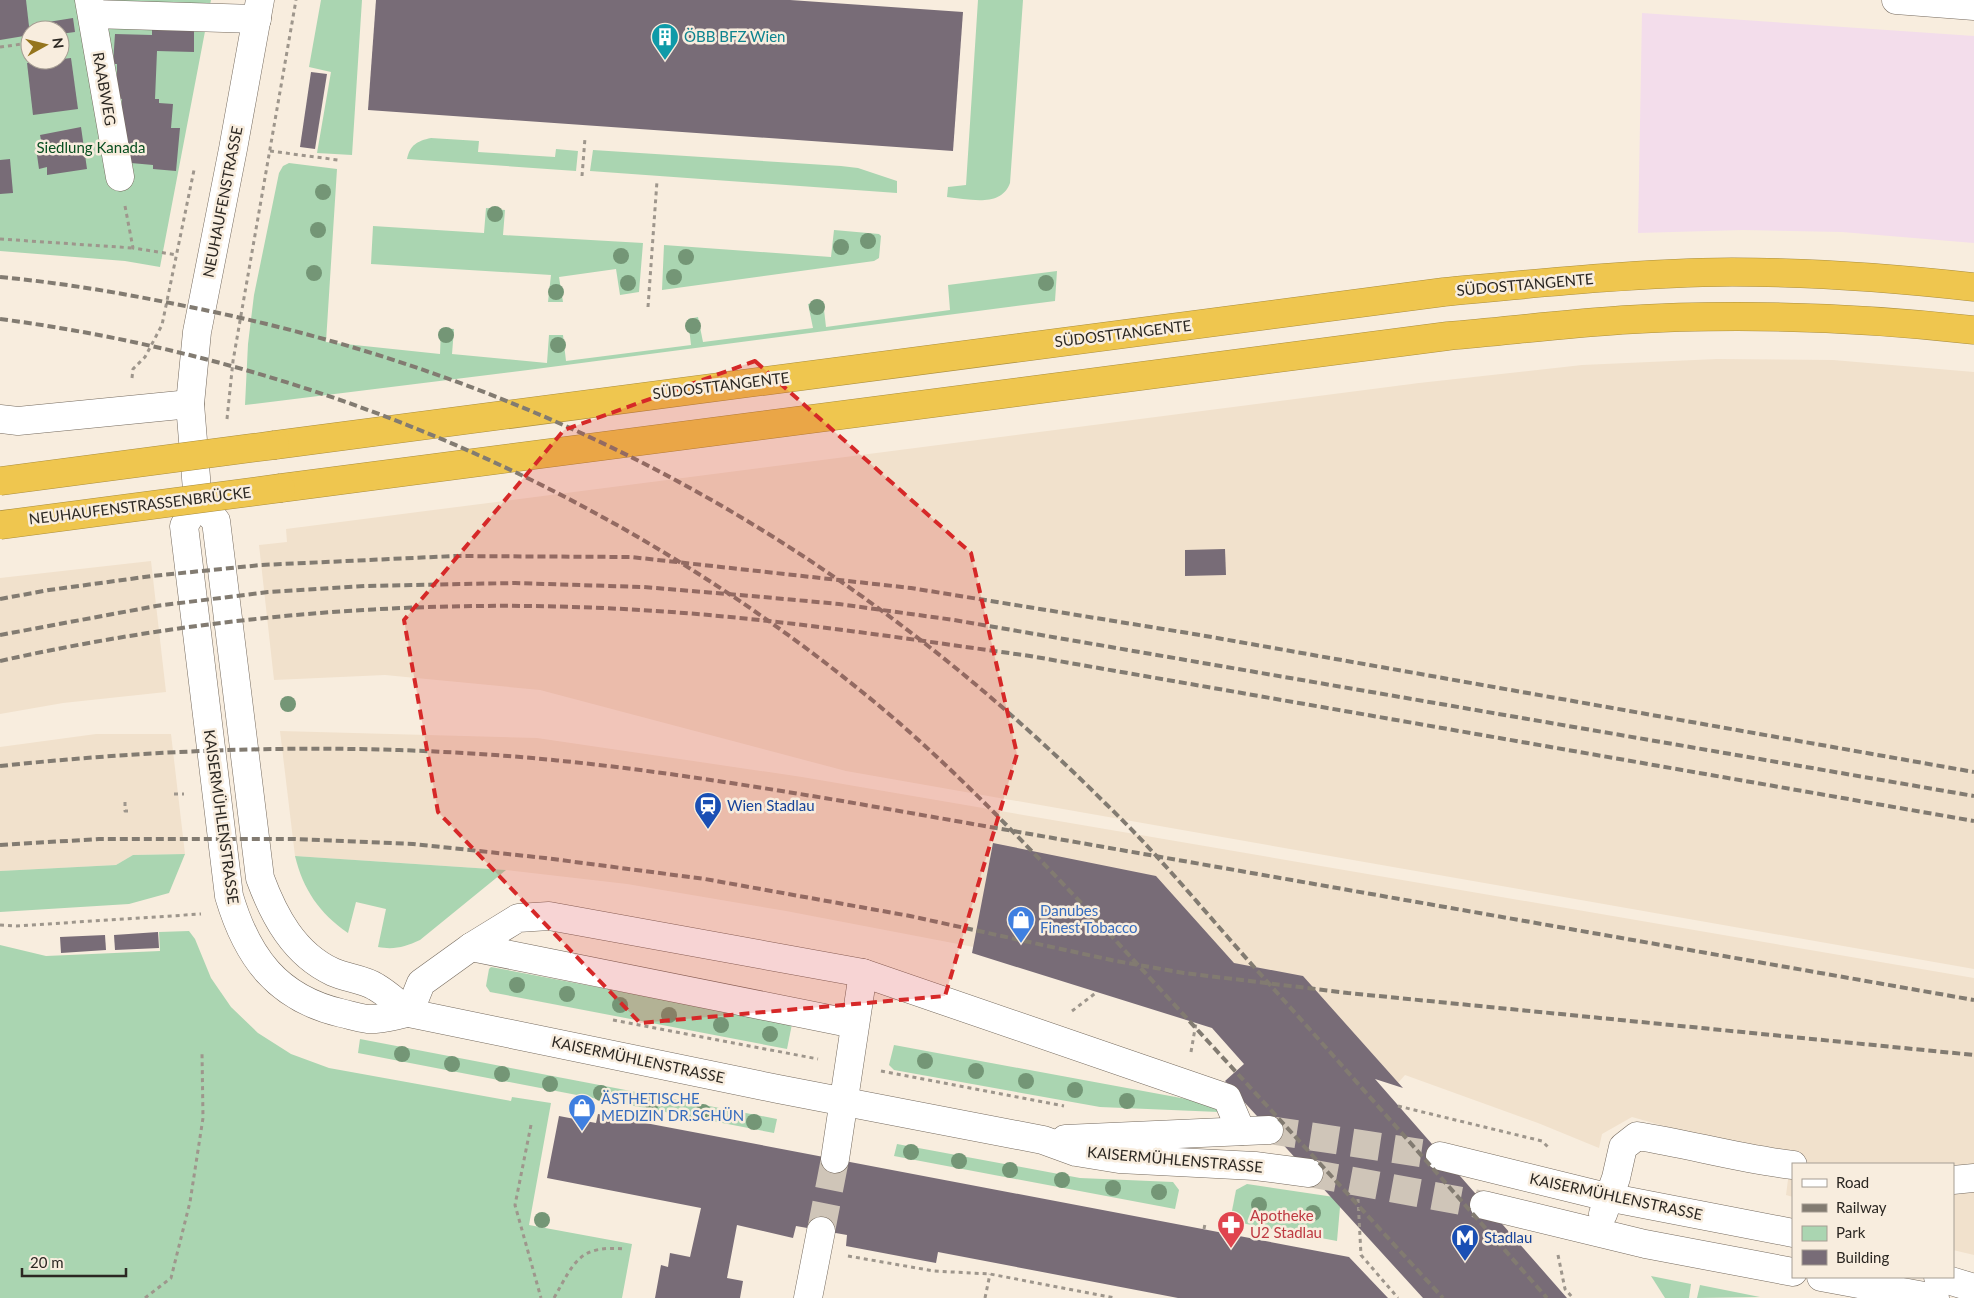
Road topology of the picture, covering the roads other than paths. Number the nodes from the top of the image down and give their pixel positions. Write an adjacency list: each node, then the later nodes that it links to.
1 (1896, 0): 2 (street)
2 (1974, 6)
3 (90, 7): 4 (street); 5 (street, RAABWEG)
4 (258, 9): 8 (street, NEUHAUFENSTRASSE)
5 (120, 177)
6 (1974, 287): 10 (highway, SÜDOSTTANGENTE, bridge)
7 (1974, 330): 12 (highway, NEUHAUFENSTRASSENBRÜCKE, bridge)
8 (190, 404): 9 (street); 11 (street)
9 (0, 419)
10 (0, 481)
11 (198, 502): 15 (street, KAISERMÜHLENSTRASSE); 15 (street, KAISERMÜHLENSTRASSE)
12 (0, 525)
13 (472, 947): 14 (street); 15 (street); 16 (street)
14 (864, 973): 16 (street); 18 (street)
15 (409, 1013): 17 (street, KAISERMÜHLENSTRASSE)
16 (854, 1024): 17 (street)
17 (843, 1102): 20 (street, KAISERMÜHLENSTRASSE); 22 (street)
18 (1241, 1130): 19 (street, KAISERMÜHLENSTRASSE); 20 (street, KAISERMÜHLENSTRASSE)
19 (1269, 1130)
20 (1044, 1140): 24 (street, KAISERMÜHLENSTRASSE)
21 (1440, 1156): 27 (street, KAISERMÜHLENSTRASSE)
22 (834, 1159)
23 (1792, 1165): 27 (street)
24 (1309, 1173)
25 (1974, 1178): 26 (street)
26 (1954, 1180)
27 (1607, 1197): 30 (street); 31 (street, KAISERMÜHLENSTRASSE)
28 (1484, 1205): 30 (street)
29 (821, 1230): 36 (street)
30 (1598, 1232): 32 (street)
31 (1792, 1234)
32 (1792, 1272)
33 (1826, 1278): 37 (street)
34 (1941, 1278): 35 (street)
35 (1974, 1288)
36 (808, 1298)
37 (1935, 1298)

